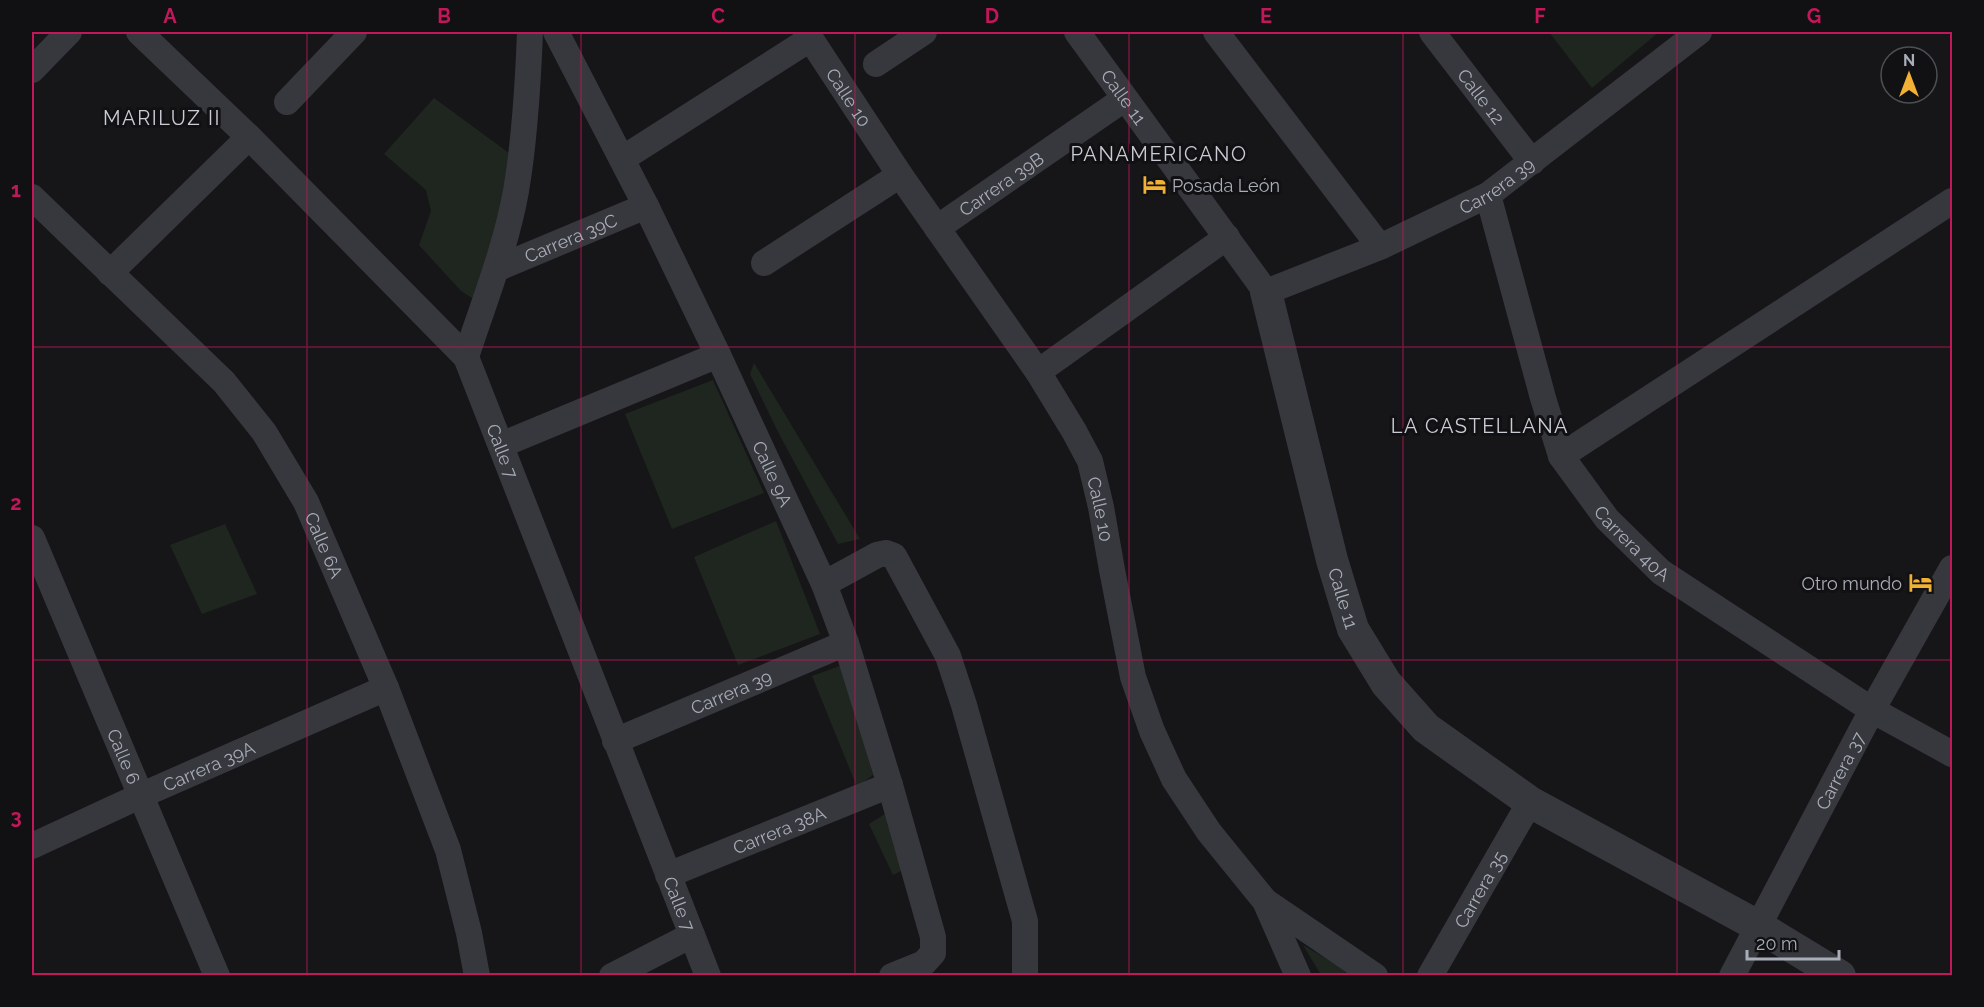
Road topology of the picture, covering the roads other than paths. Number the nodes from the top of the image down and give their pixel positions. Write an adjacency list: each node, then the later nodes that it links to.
1 (69, 32): 13 (street)
2 (139, 32): 16 (street, Calle 7)
3 (354, 32): 15 (street)
4 (530, 32): 28 (street)
5 (556, 32): 17 (street, Calle 9A)
6 (924, 32): 12 (street)
7 (1077, 32): 14 (street, Calle 11)
8 (1216, 32): 26 (street)
9 (1432, 32): 18 (street, Calle 12)
10 (1699, 32): 18 (street, Carrera 39)
11 (808, 35): 17 (street); 19 (street, Calle 10)
12 (876, 64)
13 (32, 70)
14 (1124, 99): 24 (street, Carrera 39B); 25 (street, Calle 11)
15 (287, 102)
16 (249, 137): 29 (street); 32 (street, Calle 7)
17 (622, 159): 23 (street, Calle 9A)
18 (1532, 162): 20 (street, Carrera 39)
19 (900, 175): 24 (street, Calle 10); 27 (street)
20 (1488, 195): 26 (street, Carrera 39); 35 (street, Carrera 40A)
21 (32, 197): 29 (street, Calle 6A)
22 (1953, 201): 35 (street)
23 (646, 206): 28 (street, Carrera 39C); 31 (street, Calle 9A)
24 (937, 228): 33 (street, Calle 10)
25 (1227, 237): 30 (street, Calle 11); 33 (street)
26 (1380, 247): 30 (street, Carrera 39)
27 (764, 263)
28 (496, 269): 32 (street)
29 (110, 273): 40 (street, Calle 6A)
30 (1266, 292): 46 (street, Calle 11)
31 (718, 354): 34 (street); 38 (street, Calle 9A)
32 (466, 357): 34 (street, Calle 7)
33 (1038, 372): 49 (street, Calle 10)
34 (501, 445): 42 (street, Calle 7)
35 (1561, 456): 41 (street, Carrera 40A)
36 (32, 538): 45 (street, Calle 6)
37 (1953, 568): 41 (street, Carrera 37)
38 (824, 584): 39 (street, Calle 9A); 52 (street)
39 (846, 643): 42 (street, Carrera 39); 44 (street, Calle 9A)
40 (386, 688): 45 (street, Carrera 39A); 54 (street, Calle 6A)
41 (1872, 710): 43 (street, Carrera 40A); 50 (street, Carrera 37)
42 (615, 741): 48 (street, Calle 7)
43 (1953, 754)
44 (890, 785): 48 (street, Carrera 38A); 57 (street, Calle 9A)
45 (142, 795): 47 (street, Carrera 39A); 53 (street, Calle 6)
46 (1530, 802): 50 (street, Calle 11); 60 (street, Carrera 35)
47 (32, 846)
48 (668, 875): 51 (street, Calle 7)
49 (1265, 901): 58 (street); 59 (street, Calle 10)
50 (1758, 926): 61 (street, Carrera 37); 62 (street, Calle 11)
51 (692, 935): 55 (street); 56 (street, Calle 7)
52 (1025, 974)
53 (217, 975)
54 (477, 975)
55 (612, 975)
56 (708, 975)
57 (892, 975)
58 (1298, 975)
59 (1375, 975)
60 (1431, 975)
61 (1731, 975)
62 (1840, 975)

